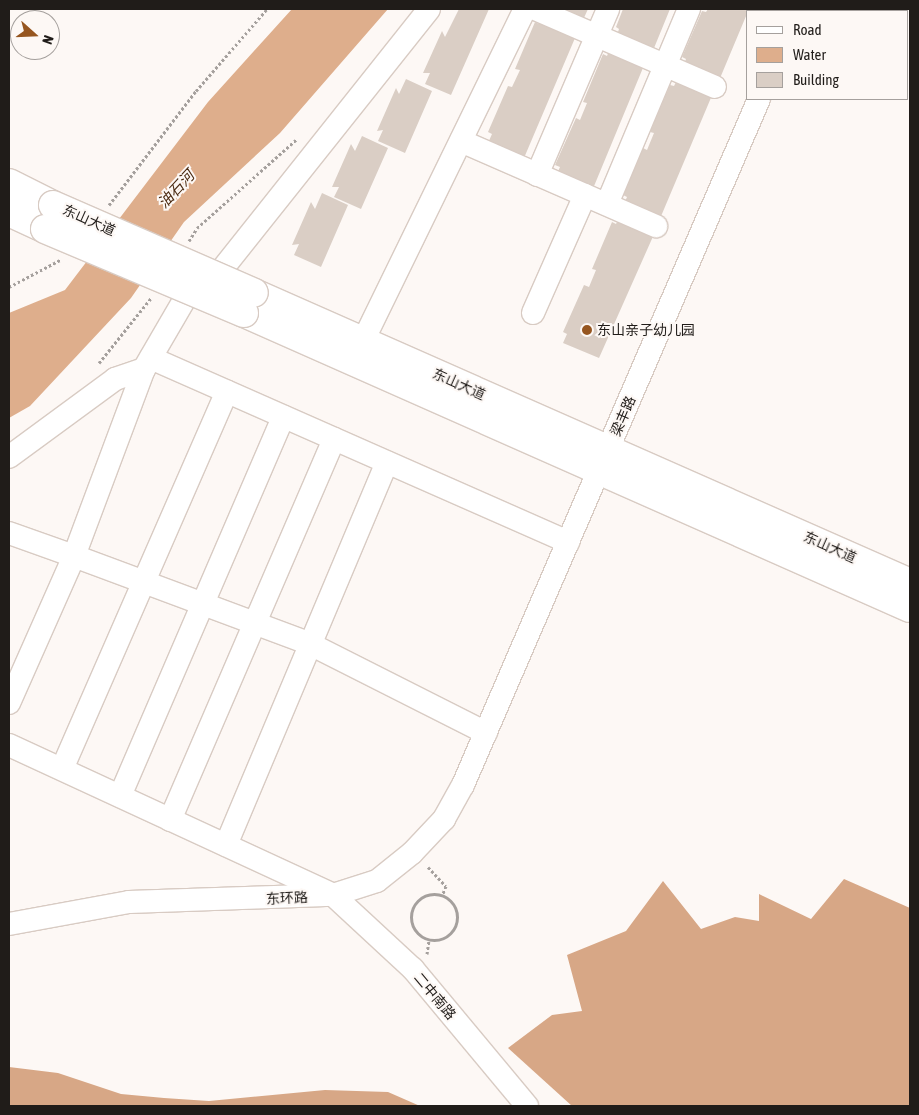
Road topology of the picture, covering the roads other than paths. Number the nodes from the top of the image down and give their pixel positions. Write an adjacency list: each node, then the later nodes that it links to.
1 (429, 9): 19 (street)
2 (525, 9): 10 (street)
3 (535, 9): 6 (street)
4 (608, 9): 6 (street)
5 (689, 9): 7 (street)
6 (597, 35): 7 (street); 11 (street)
7 (665, 66): 8 (street); 14 (street)
8 (715, 87)
9 (759, 100): 29 (street, 梁丰路)
10 (461, 141): 11 (street); 23 (street)
11 (537, 175): 13 (street)
12 (9, 184): 16 (main road, 东山大道)
13 (585, 195): 14 (street); 22 (street)
14 (607, 204): 17 (street)
15 (9, 212): 16 (main road, 东山大道)
16 (49, 217): 18 (main road, 东山大道, bridge)
17 (656, 226)
18 (91, 235): 19 (main road, 东山大道, bridge); 20 (main road, 东山大道, bridge)
19 (216, 276): 21 (main road, 东山大道, bridge)
20 (190, 290): 21 (main road, 东山大道, bridge); 24 (street)
21 (249, 303): 23 (main road, 东山大道); 29 (main road, 东山大道)
22 (533, 313)
23 (363, 341): 29 (main road, 东山大道)
24 (148, 364): 25 (street); 28 (street); 33 (street)
25 (227, 392): 26 (street); 34 (street)
26 (283, 416): 27 (street); 36 (street)
27 (334, 439): 30 (street); 38 (street)
28 (9, 457)
29 (603, 460): 32 (street, 梁丰路); 35 (main road, 东山大道); 37 (main road, 东山大道)
30 (387, 462): 32 (street); 39 (street)
31 (9, 533): 33 (street)
32 (568, 542): 41 (street, 梁丰路)
33 (74, 556): 34 (street); 40 (street)
34 (144, 582): 36 (street); 43 (street)
35 (910, 583)
36 (203, 604): 38 (street); 44 (street)
37 (910, 608)
38 (254, 624): 39 (street); 45 (street)
39 (310, 644): 41 (street); 46 (street)
40 (9, 703)
41 (486, 733): 47 (street, 东环路)
42 (9, 745): 43 (street, 二中南路)
43 (62, 770): 44 (street, 二中南路)
44 (120, 796): 45 (street, 二中南路)
45 (170, 820): 46 (street, 二中南路)
46 (226, 845): 47 (street, 二中南路)
47 (333, 895): 48 (street, 东环路); 49 (street, 二中南路)
48 (9, 924)
49 (527, 1106)

